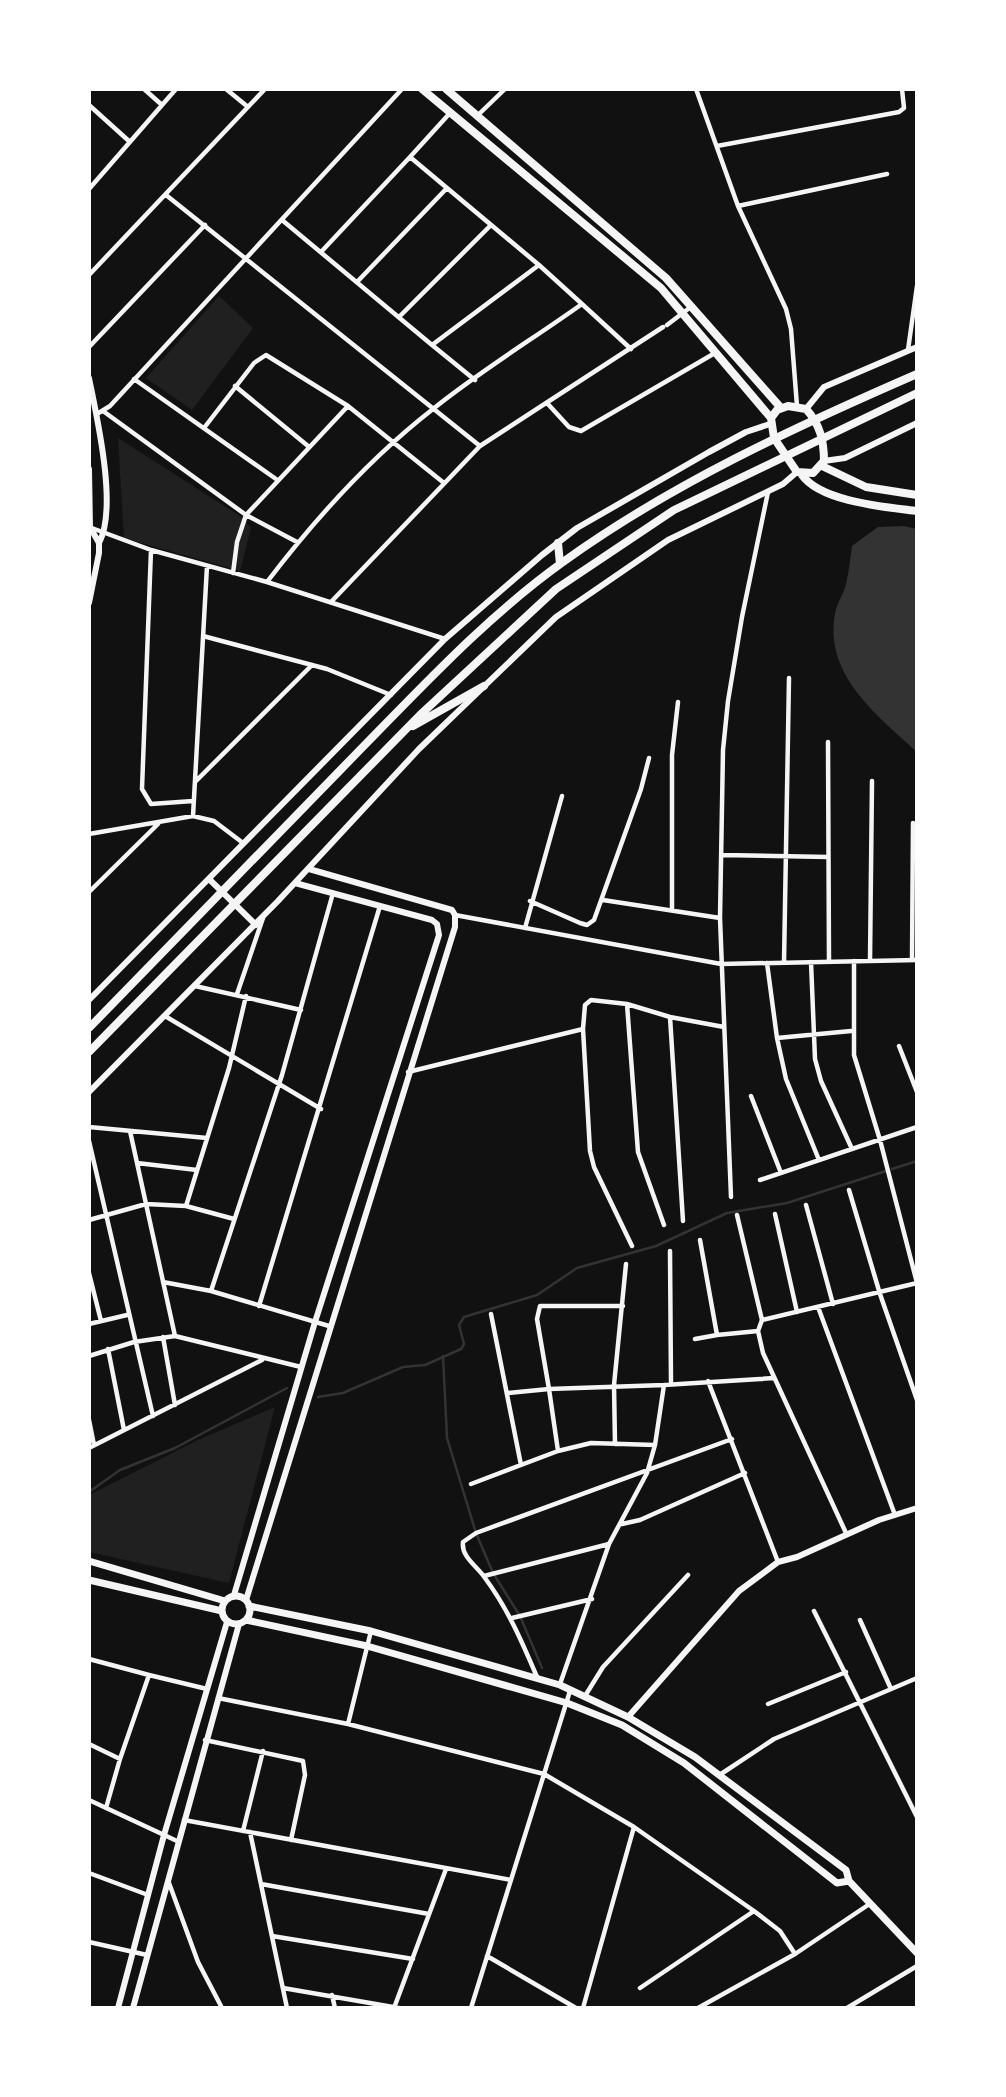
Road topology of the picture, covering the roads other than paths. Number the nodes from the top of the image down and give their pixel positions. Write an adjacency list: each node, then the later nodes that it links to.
1 (144, 89): 12 (street)
2 (176, 89): 12 (street)
3 (226, 89): 13 (street)
4 (265, 89): 13 (street)
5 (402, 89): 26 (street)
6 (422, 89): 14 (main road)
7 (446, 89): 15 (main road)
8 (505, 89): 15 (street)
9 (696, 89): 19 (street)
10 (902, 89): 19 (street)
11 (89, 105): 18 (street)
12 (162, 105): 18 (street)
13 (248, 107): 24 (street)
14 (450, 113): 17 (main road); 20 (street)
15 (478, 115): 16 (main road)
16 (494, 129): 17 (main road); 29 (main road)
17 (485, 141): 32 (main road)
18 (130, 142): 23 (street)
19 (717, 146): 25 (street)
20 (410, 157): 22 (street); 30 (street)
21 (887, 174): 25 (street)
22 (447, 188): 28 (street); 35 (street)
23 (89, 189)
24 (166, 195): 27 (street); 34 (street)
25 (738, 206): 54 (street)
26 (282, 220): 30 (street); 31 (street)
27 (205, 225): 31 (street); 43 (street)
28 (491, 225): 33 (street); 40 (street)
29 (635, 249): 32 (main road); 38 (main road)
30 (321, 252): 35 (street)
31 (247, 258): 49 (street); 57 (street)
32 (626, 258): 39 (main road)
33 (539, 265): 37 (street); 41 (street)
34 (89, 275)
35 (357, 282): 40 (street)
36 (917, 286): 45 (street)
37 (582, 304): 44 (street); 50 (street)
38 (692, 305): 39 (street); 56 (main road)
39 (683, 313): 44 (street); 46 (main road)
40 (399, 317): 41 (street)
41 (432, 345): 50 (street)
42 (917, 347): 45 (street)
43 (89, 348)
44 (631, 349): 53 (street)
45 (908, 351): 58 (street)
46 (715, 353): 53 (street); 60 (main road)
47 (917, 374): 81 (main road)
48 (89, 378): 59 (street)
49 (134, 379): 59 (street); 62 (street)
50 (475, 380): 57 (street)
51 (235, 386): 55 (street); 62 (street); 64 (street)
52 (917, 393): 94 (main road)
53 (547, 403): 65 (street)
54 (797, 405): 56 (main road); 58 (main road)
55 (348, 406): 63 (street); 64 (street)
56 (781, 408): 60 (main road)
57 (433, 409): 63 (street); 65 (street)
58 (806, 409): 66 (main road)
59 (100, 413): 74 (street); 76 (street)
60 (771, 421): 68 (main road); 79 (street)
61 (917, 423): 66 (street)
62 (204, 428): 69 (street)
63 (394, 444): 70 (street); 77 (street)
64 (308, 446): 69 (street)
65 (480, 446): 70 (street)
66 (823, 463): 68 (main road); 72 (main road)
67 (89, 469): 75 (street)
68 (800, 473): 71 (street); 73 (main road)
69 (276, 479): 74 (street)
70 (444, 483): 85 (street)
71 (769, 491): 91 (street); 106 (street)
72 (917, 495)
73 (917, 512)
74 (246, 515): 77 (street); 83 (street)
75 (90, 527): 76 (street); 78 (street)
76 (106, 530): 78 (street); 80 (street)
77 (298, 542): 84 (street)
78 (99, 543): 86 (street)
79 (558, 543): 81 (main road); 88 (street)
80 (152, 550): 82 (street); 100 (street)
81 (560, 564): 140 (main road)
82 (207, 566): 83 (street); 87 (street)
83 (233, 573): 84 (street)
84 (267, 582): 85 (street)
85 (331, 601): 88 (street)
86 (89, 603)
87 (203, 636): 89 (street); 98 (street)
88 (445, 639): 92 (street)
89 (312, 665): 92 (street); 98 (street)
90 (789, 678): 107 (street)
91 (484, 686): 94 (main road); 109 (street)
92 (391, 695): 105 (street)
93 (678, 702): 117 (street)
94 (405, 730): 146 (main road)
95 (828, 743): 108 (street)
96 (649, 758): 114 (street)
97 (872, 781): 125 (street)
98 (194, 782): 100 (street)
99 (562, 796): 115 (street)
100 (193, 802): 101 (street)
101 (193, 816): 103 (street); 105 (street)
102 (913, 823): 123 (street)
103 (159, 824): 104 (street); 112 (street)
104 (89, 834)
105 (244, 844): 110 (street)
106 (722, 855): 107 (street); 120 (street)
107 (786, 855): 108 (street); 129 (street)
108 (828, 856): 127 (street)
109 (309, 869): 111 (street); 118 (street)
110 (209, 879): 121 (street); 134 (street)
111 (295, 883): 113 (street); 119 (street)
112 (89, 892)
113 (333, 892): 116 (street); 136 (street)
114 (603, 900): 115 (street); 117 (street)
115 (530, 901): 122 (street)
116 (381, 905): 153 (street); 196 (street)
117 (671, 910): 120 (street)
118 (456, 915): 122 (street); 148 (street)
119 (263, 917): 121 (street); 132 (street)
120 (720, 918): 130 (street)
121 (256, 925): 131 (street)
122 (525, 928): 130 (street)
123 (914, 960): 125 (street)
124 (854, 961): 125 (street); 127 (street); 142 (street)
125 (870, 961)
126 (811, 962): 127 (street); 129 (street); 143 (street)
127 (829, 962)
128 (767, 963): 129 (street); 130 (street); 144 (street)
129 (784, 963)
130 (721, 964): 139 (street)
131 (195, 986): 132 (street); 137 (street)
132 (237, 994): 133 (street)
133 (246, 996): 136 (street); 147 (street)
134 (89, 1000)
135 (627, 1004): 138 (street); 141 (street); 177 (street)
136 (301, 1010): 149 (street)
137 (165, 1016): 147 (street); 150 (street)
138 (670, 1017): 139 (street); 176 (street)
139 (724, 1027): 167 (street)
140 (89, 1028)
141 (583, 1029): 148 (street); 179 (street)
142 (851, 1031): 143 (street); 158 (street)
143 (815, 1034): 144 (street); 160 (street)
144 (776, 1038): 161 (street)
145 (899, 1046): 151 (street)
146 (89, 1052)
147 (232, 1056): 149 (street); 157 (street)
148 (408, 1072): 198 (street)
149 (278, 1085): 153 (street); 174 (street)
150 (89, 1092)
151 (917, 1092)
152 (751, 1097): 164 (street)
153 (321, 1110): 188 (street)
154 (89, 1127): 156 (street)
155 (917, 1127): 158 (street)
156 (130, 1130): 157 (street); 162 (street)
157 (207, 1138): 163 (street)
158 (880, 1139): 160 (street); 184 (street)
159 (89, 1141): 171 (street)
160 (852, 1149): 161 (street)
161 (819, 1160): 164 (street)
162 (137, 1163): 163 (street); 168 (street)
163 (197, 1170): 170 (street)
164 (781, 1173): 165 (street)
165 (760, 1180)
166 (849, 1190): 186 (street)
167 (731, 1197)
168 (146, 1204): 170 (street); 171 (street); 183 (street)
169 (806, 1205): 187 (street)
170 (186, 1206): 174 (street)
171 (104, 1214): 175 (street); 193 (street)
172 (775, 1214): 191 (street)
173 (737, 1215): 194 (street)
174 (234, 1219): 185 (street)
175 (89, 1220)
176 (683, 1222)
177 (664, 1225)
178 (700, 1240): 200 (street)
179 (632, 1247)
180 (670, 1251): 211 (street)
181 (625, 1264): 189 (street)
182 (89, 1273): 195 (street)
183 (163, 1282): 185 (street); 201 (street)
184 (917, 1283): 186 (street)
185 (211, 1291): 188 (street)
186 (880, 1294): 187 (street); 218 (street)
187 (833, 1304): 190 (street)
188 (259, 1306): 196 (street)
189 (623, 1306): 212 (street); 215 (street)
190 (818, 1307): 191 (street); 233 (street)
191 (797, 1312): 194 (street)
192 (491, 1314): 216 (street)
193 (127, 1315): 195 (street); 204 (street)
194 (762, 1320): 199 (street)
195 (101, 1321): 197 (street)
196 (315, 1322): 198 (street); 208 (street)
197 (89, 1324)
198 (329, 1326): 217 (street)
199 (758, 1331): 200 (street); 209 (street)
200 (716, 1335): 203 (street)
201 (175, 1336): 202 (street); 207 (street)
202 (163, 1337): 204 (street); 219 (street)
203 (695, 1339)
204 (134, 1342): 205 (street); 220 (street)
205 (108, 1349): 206 (street); 222 (street)
206 (89, 1356)
207 (262, 1360): 208 (street); 219 (street)
208 (301, 1367): 214 (street)
209 (774, 1378): 210 (street); 235 (street)
210 (708, 1381): 211 (street); 223 (street)
211 (671, 1383): 213 (street)
212 (614, 1385): 213 (street); 215 (street); 224 (street)
213 (664, 1385): 225 (street)
214 (294, 1389): 217 (street); 242 (street)
215 (549, 1389): 216 (street); 227 (street)
216 (508, 1393): 228 (street)
217 (308, 1394): 245 (street)
218 (917, 1400)
219 (175, 1405): 220 (street)
220 (152, 1416): 222 (street)
221 (89, 1420): 226 (street)
222 (124, 1430): 226 (street)
223 (732, 1439): 229 (street); 230 (street)
224 (615, 1444): 225 (street); 227 (street)
225 (655, 1445): 229 (street)
226 (92, 1447)
227 (558, 1451): 228 (street)
228 (521, 1465): 231 (street)
229 (647, 1473): 234 (street); 240 (street)
230 (745, 1473): 234 (street); 238 (street)
231 (471, 1484)
232 (917, 1508): 233 (street)
233 (895, 1515): 235 (street)
234 (622, 1524): 236 (street)
235 (846, 1533): 238 (street)
236 (609, 1544): 240 (street); 243 (street)
237 (89, 1561): 244 (main road)
238 (778, 1562): 268 (street)
239 (688, 1575): 264 (street)
240 (484, 1577): 248 (street)
241 (89, 1580): 246 (main road)
242 (234, 1595): 244 (main road); 245 (main road)
243 (592, 1598): 248 (street); 259 (street)
244 (225, 1601): 246 (main road)
245 (248, 1603): 251 (main road); 252 (main road)
246 (222, 1611): 250 (main road)
247 (814, 1611): 255 (street)
248 (512, 1618): 257 (street)
249 (860, 1620): 261 (street)
250 (228, 1622): 251 (main road); 260 (street)
251 (242, 1622): 253 (main road); 263 (street)
252 (371, 1631): 253 (street); 257 (main road)
253 (367, 1646): 265 (main road); 269 (street)
254 (89, 1659): 256 (street)
255 (846, 1672): 266 (street); 267 (street)
256 (149, 1675): 260 (street); 273 (street)
257 (537, 1677): 259 (main road)
258 (917, 1678): 261 (street)
259 (560, 1685): 262 (main road)
260 (207, 1689): 283 (street)
261 (891, 1689): 266 (street)
262 (570, 1691): 264 (main road); 265 (street)
263 (217, 1698): 269 (street); 270 (street)
264 (584, 1698): 268 (main road)
265 (567, 1703): 274 (street); 290 (main road)
266 (862, 1703): 275 (street); 278 (street)
267 (768, 1704)
268 (628, 1717): 275 (main road)
269 (348, 1724): 274 (street)
270 (205, 1740): 272 (street); 279 (street)
271 (89, 1744): 273 (street)
272 (264, 1751): 281 (street); 284 (street)
273 (120, 1759): 277 (street)
274 (544, 1774): 280 (street); 288 (street)
275 (721, 1774): 290 (main road)
276 (89, 1800): 277 (street)
277 (106, 1808): 283 (street)
278 (917, 1817)
279 (184, 1820): 281 (street); 285 (street)
280 (634, 1827): 294 (street); 316 (street)
281 (243, 1831): 282 (street)
282 (250, 1832): 284 (street); 291 (street)
283 (164, 1835): 285 (street); 292 (street)
284 (291, 1840): 286 (street)
285 (177, 1841): 289 (street)
286 (446, 1868): 288 (street); 295 (street)
287 (89, 1872): 292 (street)
288 (511, 1880): 302 (street)
289 (168, 1881): 301 (street); 311 (street)
290 (849, 1881): 293 (main road)
291 (261, 1884): 295 (street); 296 (street)
292 (149, 1895): 298 (street)
293 (872, 1903): 299 (main road); 300 (street)
294 (754, 1911): 300 (street); 306 (street)
295 (429, 1914): 303 (street)
296 (272, 1936): 303 (street); 305 (street)
297 (89, 1942): 298 (street)
298 (132, 1952): 301 (street); 309 (street)
299 (917, 1953)
300 (795, 1954): 317 (street)
301 (147, 1955): 310 (street)
302 (487, 1956): 314 (street); 315 (street)
303 (413, 1959): 308 (street)
304 (917, 1966): 318 (street)
305 (283, 1988): 307 (street); 312 (street)
306 (640, 1988)
307 (332, 1995): 308 (street); 313 (street)
308 (396, 2007)
309 (118, 2008)
310 (133, 2008)
311 (222, 2008)
312 (287, 2008)
313 (335, 2008)
314 (471, 2008)
315 (576, 2008)
316 (583, 2008)
317 (698, 2008)
318 (847, 2008)

